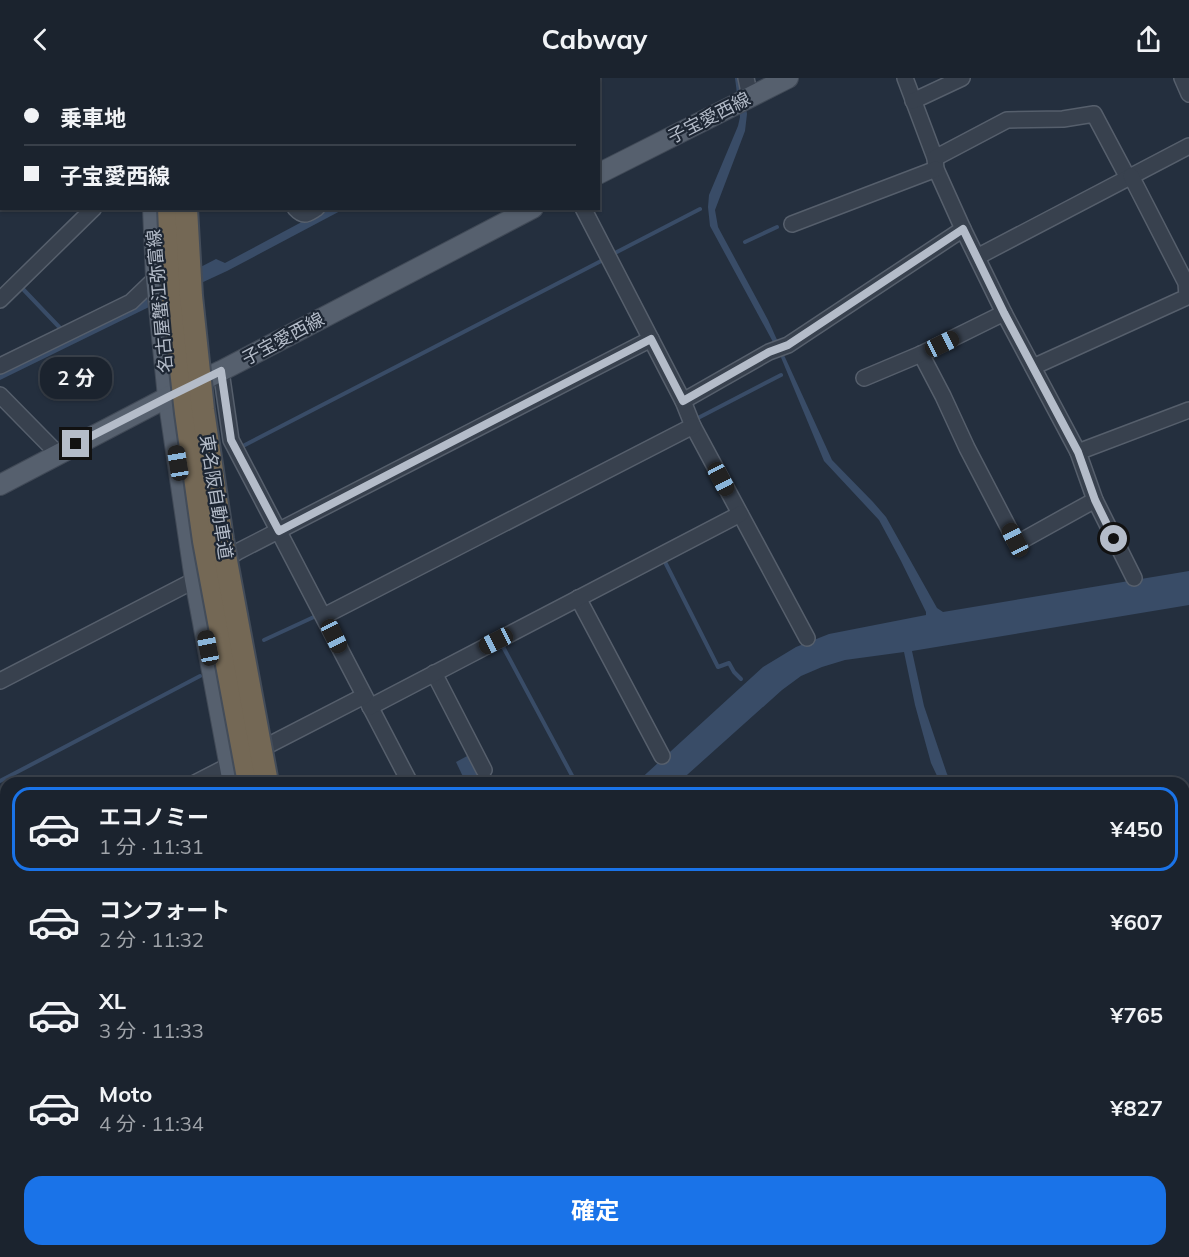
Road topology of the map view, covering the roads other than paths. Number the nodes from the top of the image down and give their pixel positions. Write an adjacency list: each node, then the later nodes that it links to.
1 (788, 78): 5 (main road, 子宝愛西線)
2 (905, 78): 7 (street)
3 (962, 78): 7 (street)
4 (1182, 78): 6 (street)
5 (744, 93): 10 (main road, 子宝愛西線)
6 (1189, 94)
7 (913, 101): 9 (street)
8 (1189, 146): 11 (street)
9 (935, 163): 11 (street); 20 (street); 21 (street)
10 (600, 173)
11 (1130, 177): 22 (street); 24 (street)
12 (92, 210): 25 (street)
13 (153, 210): 23 (main road, 名古屋蟹江弥富線)
14 (169, 210): 55 (highway, 東名阪自動車道, bridge)
15 (186, 210): 56 (highway, 東名阪自動車道, bridge)
16 (297, 210): 17 (street)
17 (313, 210)
18 (529, 210): 31 (main road, 子宝愛西線)
19 (585, 210): 27 (street)
20 (792, 224)
21 (963, 229): 22 (street); 35 (street)
22 (977, 257): 26 (street)
23 (157, 279): 29 (street); 34 (main road, 名古屋蟹江弥富線)
24 (1188, 297): 30 (street)
25 (0, 300)
26 (1004, 313): 28 (street); 30 (street)
27 (651, 339): 35 (street); 43 (street)
28 (921, 354): 32 (street); 41 (street)
29 (0, 366)
30 (1033, 367): 38 (street)
31 (221, 371): 34 (main road, 子宝愛西線); 43 (street)
32 (864, 378)
33 (0, 395): 39 (street)
34 (168, 397): 39 (main road, 子宝愛西線); 45 (main road, 名古屋蟹江弥富線)
35 (683, 401): 37 (street)
36 (1189, 410): 38 (street)
37 (693, 426): 42 (street); 47 (street)
38 (1078, 452): 41 (street)
39 (58, 454): 40 (main road, 子宝愛西線)
40 (0, 485)
41 (1095, 500): 44 (street)
42 (740, 514): 46 (street); 48 (street)
43 (279, 531): 45 (street); 47 (street)
44 (1134, 578)
45 (195, 579): 50 (street); 54 (main road, 名古屋蟹江弥富線)
46 (578, 598): 49 (street); 52 (street)
47 (324, 616): 51 (street)
48 (807, 638)
49 (434, 673): 51 (street); 53 (street)
50 (0, 681)
51 (367, 701): 54 (street); 57 (street)
52 (662, 756)
53 (484, 770)
54 (231, 774)
55 (248, 777)
56 (266, 777)
57 (407, 777)

